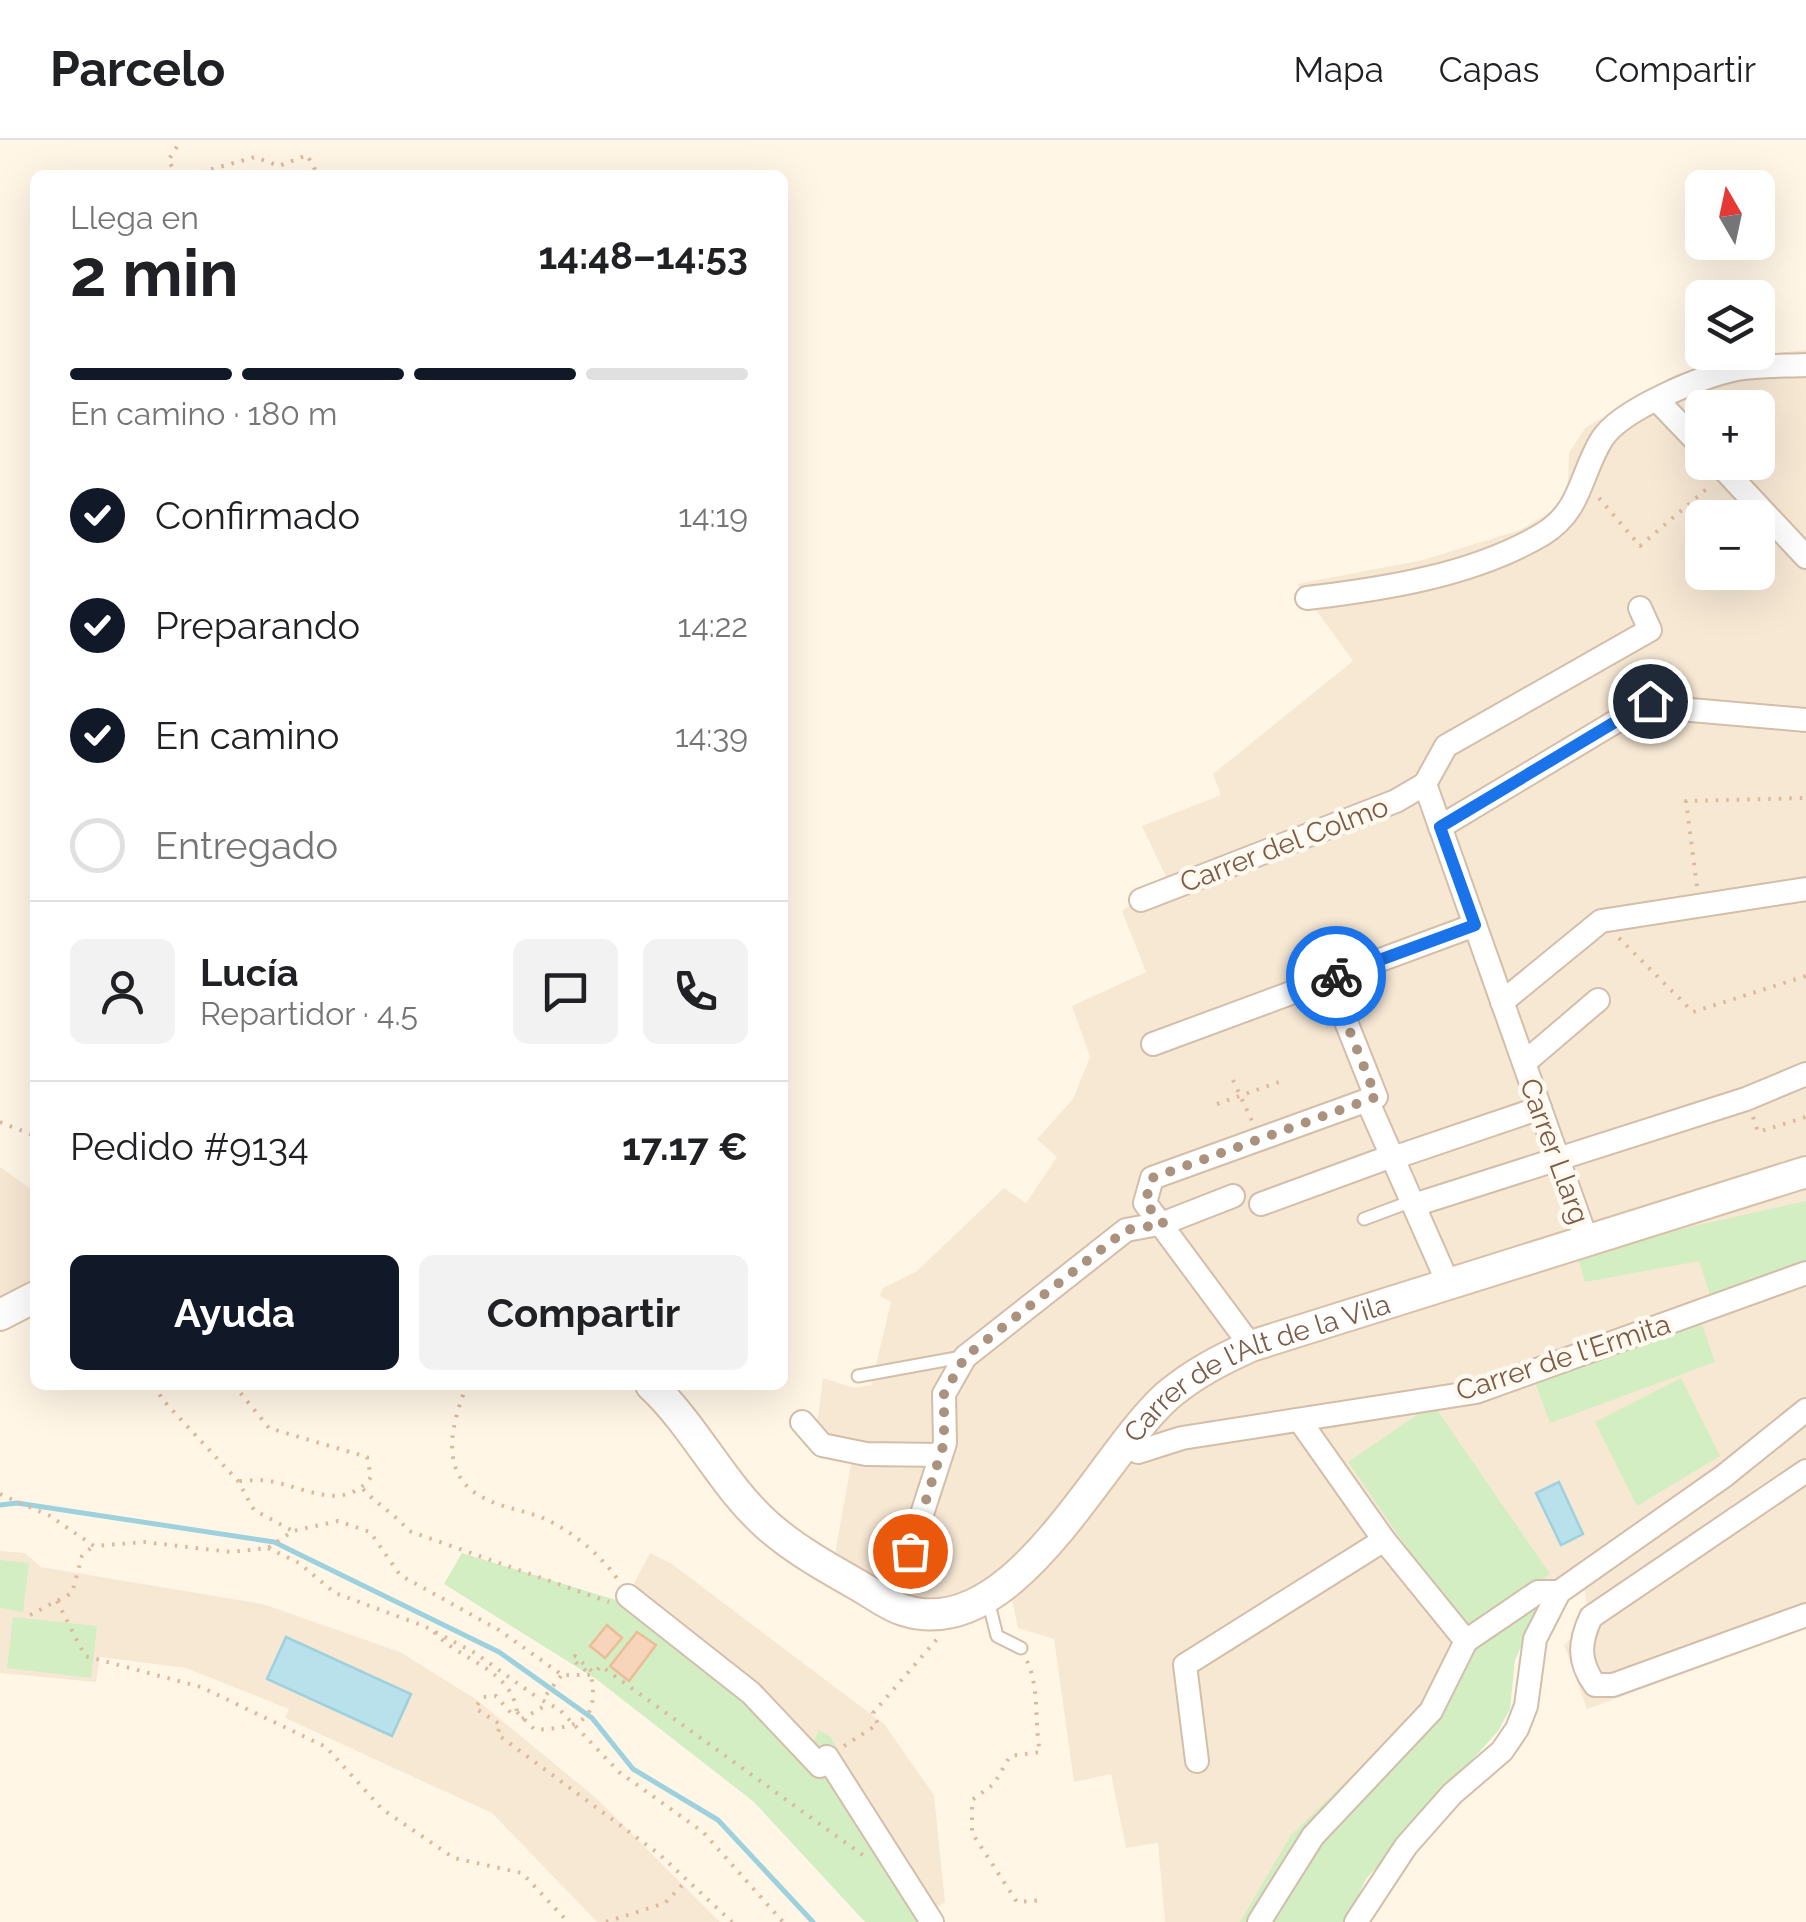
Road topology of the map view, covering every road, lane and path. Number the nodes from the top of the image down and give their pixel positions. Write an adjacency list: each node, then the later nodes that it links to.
1 (181, 140): 2 (path)
2 (174, 170)
3 (210, 170): 4 (path)
4 (315, 170)
5 (1806, 365): 6 (street)
6 (1658, 401): 7 (street); 10 (street)
7 (1685, 430)
8 (1708, 480): 10 (path)
9 (1733, 480): 11 (street)
10 (1586, 483): 12 (street)
11 (1806, 557)
12 (1307, 598)
13 (1640, 608): 15 (street)
14 (1806, 720): 17 (street)
15 (1425, 784): 17 (street, Carrer Llarg); 19 (street, Carrer del Colmo)
16 (1806, 798): 20 (path)
17 (1440, 827): 22 (street, Carrer Llarg)
18 (1806, 889): 20 (street)
19 (1141, 900)
20 (1699, 906): 21 (street)
21 (1601, 920): 23 (path); 26 (street)
22 (1475, 925): 24 (street); 26 (street, Carrer Llarg)
23 (1806, 976)
24 (1329, 979): 27 (street); 33 (street)
25 (1598, 1000): 28 (street, Carrer Llarg)
26 (1502, 1002): 28 (street, Carrer Llarg)
27 (1153, 1044)
28 (1524, 1063): 36 (street, Carrer Llarg)
29 (1806, 1074): 34 (street)
30 (1233, 1080): 32 (path)
31 (1280, 1082): 32 (path)
32 (1240, 1096): 35 (path); 40 (path)
33 (1372, 1098): 40 (street); 41 (street)
34 (1746, 1098): 37 (path); 42 (street)
35 (1217, 1104)
36 (1540, 1108): 41 (street); 42 (street, Carrer Llarg)
37 (1806, 1116)
38 (0, 1122): 39 (path)
39 (30, 1134)
40 (1261, 1138): 50 (street)
41 (1393, 1157): 46 (street); 47 (street)
42 (1558, 1158): 46 (street); 51 (street, Carrer Llarg)
43 (1806, 1172): 48 (main road, Carrer de l'Alt de la Vila)
44 (1806, 1186): 48 (main road, Carrer de l'Alt de la Vila)
45 (1233, 1196): 50 (street)
46 (1413, 1203): 49 (lane); 53 (street)
47 (1260, 1204)
48 (1680, 1208): 51 (main road, Carrer de l'Alt de la Vila)
49 (1364, 1219)
50 (1164, 1224): 56 (street); 57 (street)
51 (1586, 1238): 53 (main road, Carrer de l'Alt de la Vila)
52 (1806, 1274): 64 (street, Carrer de l'Ermita)
53 (1448, 1283): 56 (main road, Carrer de l'Alt de la Vila)
54 (30, 1300): 55 (main road)
55 (0, 1316)
56 (1251, 1346): 80 (main road, Carrer de l'Alt de la Vila)
57 (965, 1357): 58 (lane); 67 (street)
58 (858, 1376)
59 (158, 1390): 69 (path)
60 (238, 1390): 70 (path)
61 (466, 1390): 78 (path)
62 (654, 1390): 81 (main road, Carrer de l'Alt de la Vila)
63 (1806, 1410): 77 (street)
64 (1300, 1421): 66 (street, Carrer de l'Ermita); 73 (street)
65 (802, 1422): 67 (street)
66 (1138, 1452)
67 (941, 1455): 76 (street)
68 (1806, 1471): 83 (street)
69 (238, 1481): 70 (path); 72 (path)
70 (362, 1488): 78 (path)
71 (0, 1494): 74 (path)
72 (293, 1531): 75 (path); 87 (path)
73 (1384, 1540): 85 (street); 94 (street)
74 (94, 1546): 75 (path); 79 (path)
75 (268, 1548): 84 (path)
76 (910, 1551)
77 (1559, 1592): 85 (street); 104 (street)
78 (628, 1596): 93 (street)
79 (57, 1600): 82 (path); 98 (path)
80 (988, 1600): 81 (main road, Carrer de l'Alt de la Vila); 86 (lane)
81 (944, 1613): 93 (path)
82 (30, 1615)
83 (1806, 1615)
84 (434, 1632): 89 (path); 90 (path)
85 (1466, 1641): 103 (street)
86 (1021, 1648): 97 (path)
87 (562, 1675): 88 (path); 89 (path)
88 (591, 1676): 92 (path); 95 (path)
89 (544, 1700): 91 (path); 92 (path)
90 (517, 1712): 91 (path); 96 (path)
91 (522, 1719): 92 (path)
92 (574, 1725): 101 (path)
93 (827, 1757): 102 (street)
94 (1196, 1761)
95 (865, 1857)
96 (687, 1880): 99 (path); 100 (path)
97 (1043, 1900)
98 (568, 1922)
99 (606, 1922)
100 (732, 1922)
101 (782, 1922)
102 (932, 1922)
103 (1259, 1922)
104 (1356, 1922)

